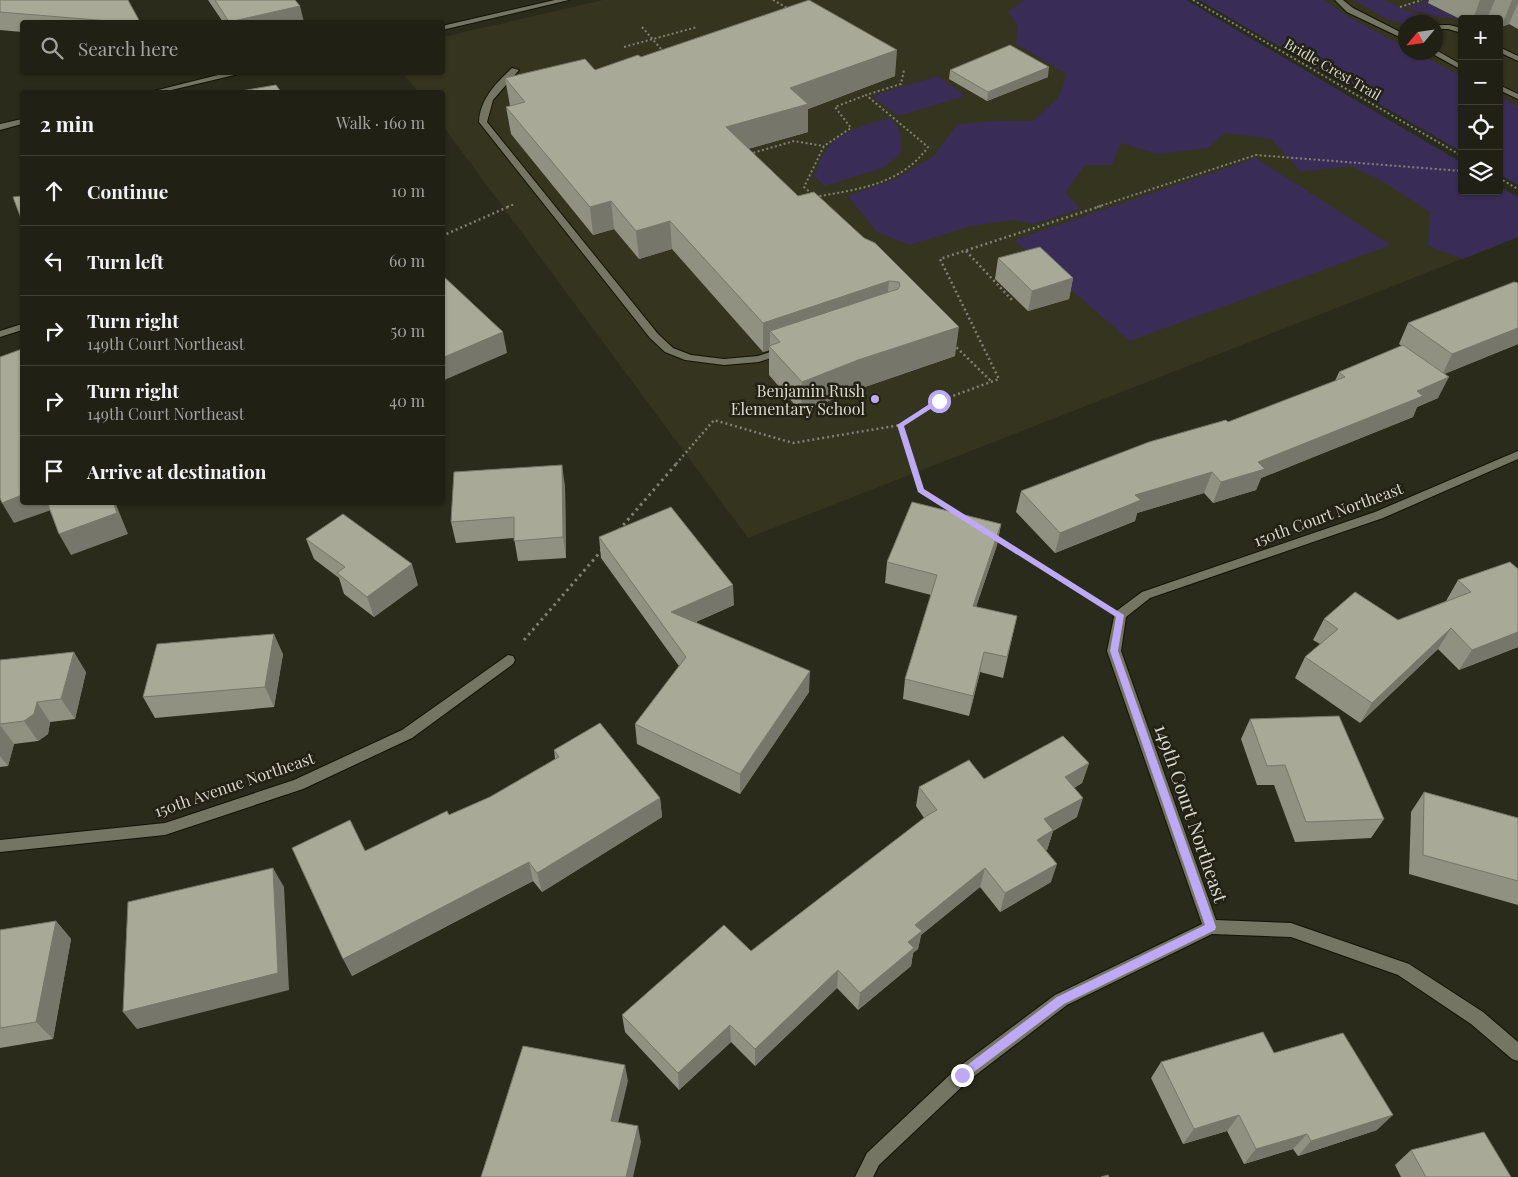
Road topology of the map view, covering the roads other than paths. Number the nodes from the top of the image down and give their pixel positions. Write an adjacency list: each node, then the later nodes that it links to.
1 (565, 0): 3 (street)
2 (1339, 0): 6 (street)
3 (445, 27)
4 (1443, 28): 5 (street)
5 (1458, 30)
6 (1398, 34)
7 (1503, 52): 9 (street)
8 (1443, 58): 10 (street)
9 (1518, 59)
10 (1458, 66)
11 (516, 70): 20 (street)
12 (230, 75): 14 (street)
13 (1503, 89): 15 (street)
14 (163, 90)
15 (1518, 97)
16 (20, 122): 17 (street)
17 (0, 127)
18 (20, 328): 19 (street)
19 (0, 334)
20 (794, 347)
21 (1518, 455): 22 (street, 150th Court Northeast)
22 (1120, 615): 25 (street, 149th Court Northeast)
23 (508, 660): 24 (street, 150th Avenue Northeast)
24 (0, 846)
25 (1211, 927): 26 (street); 27 (street, 149th Court Northeast)
26 (1518, 1053)
27 (864, 1177)

